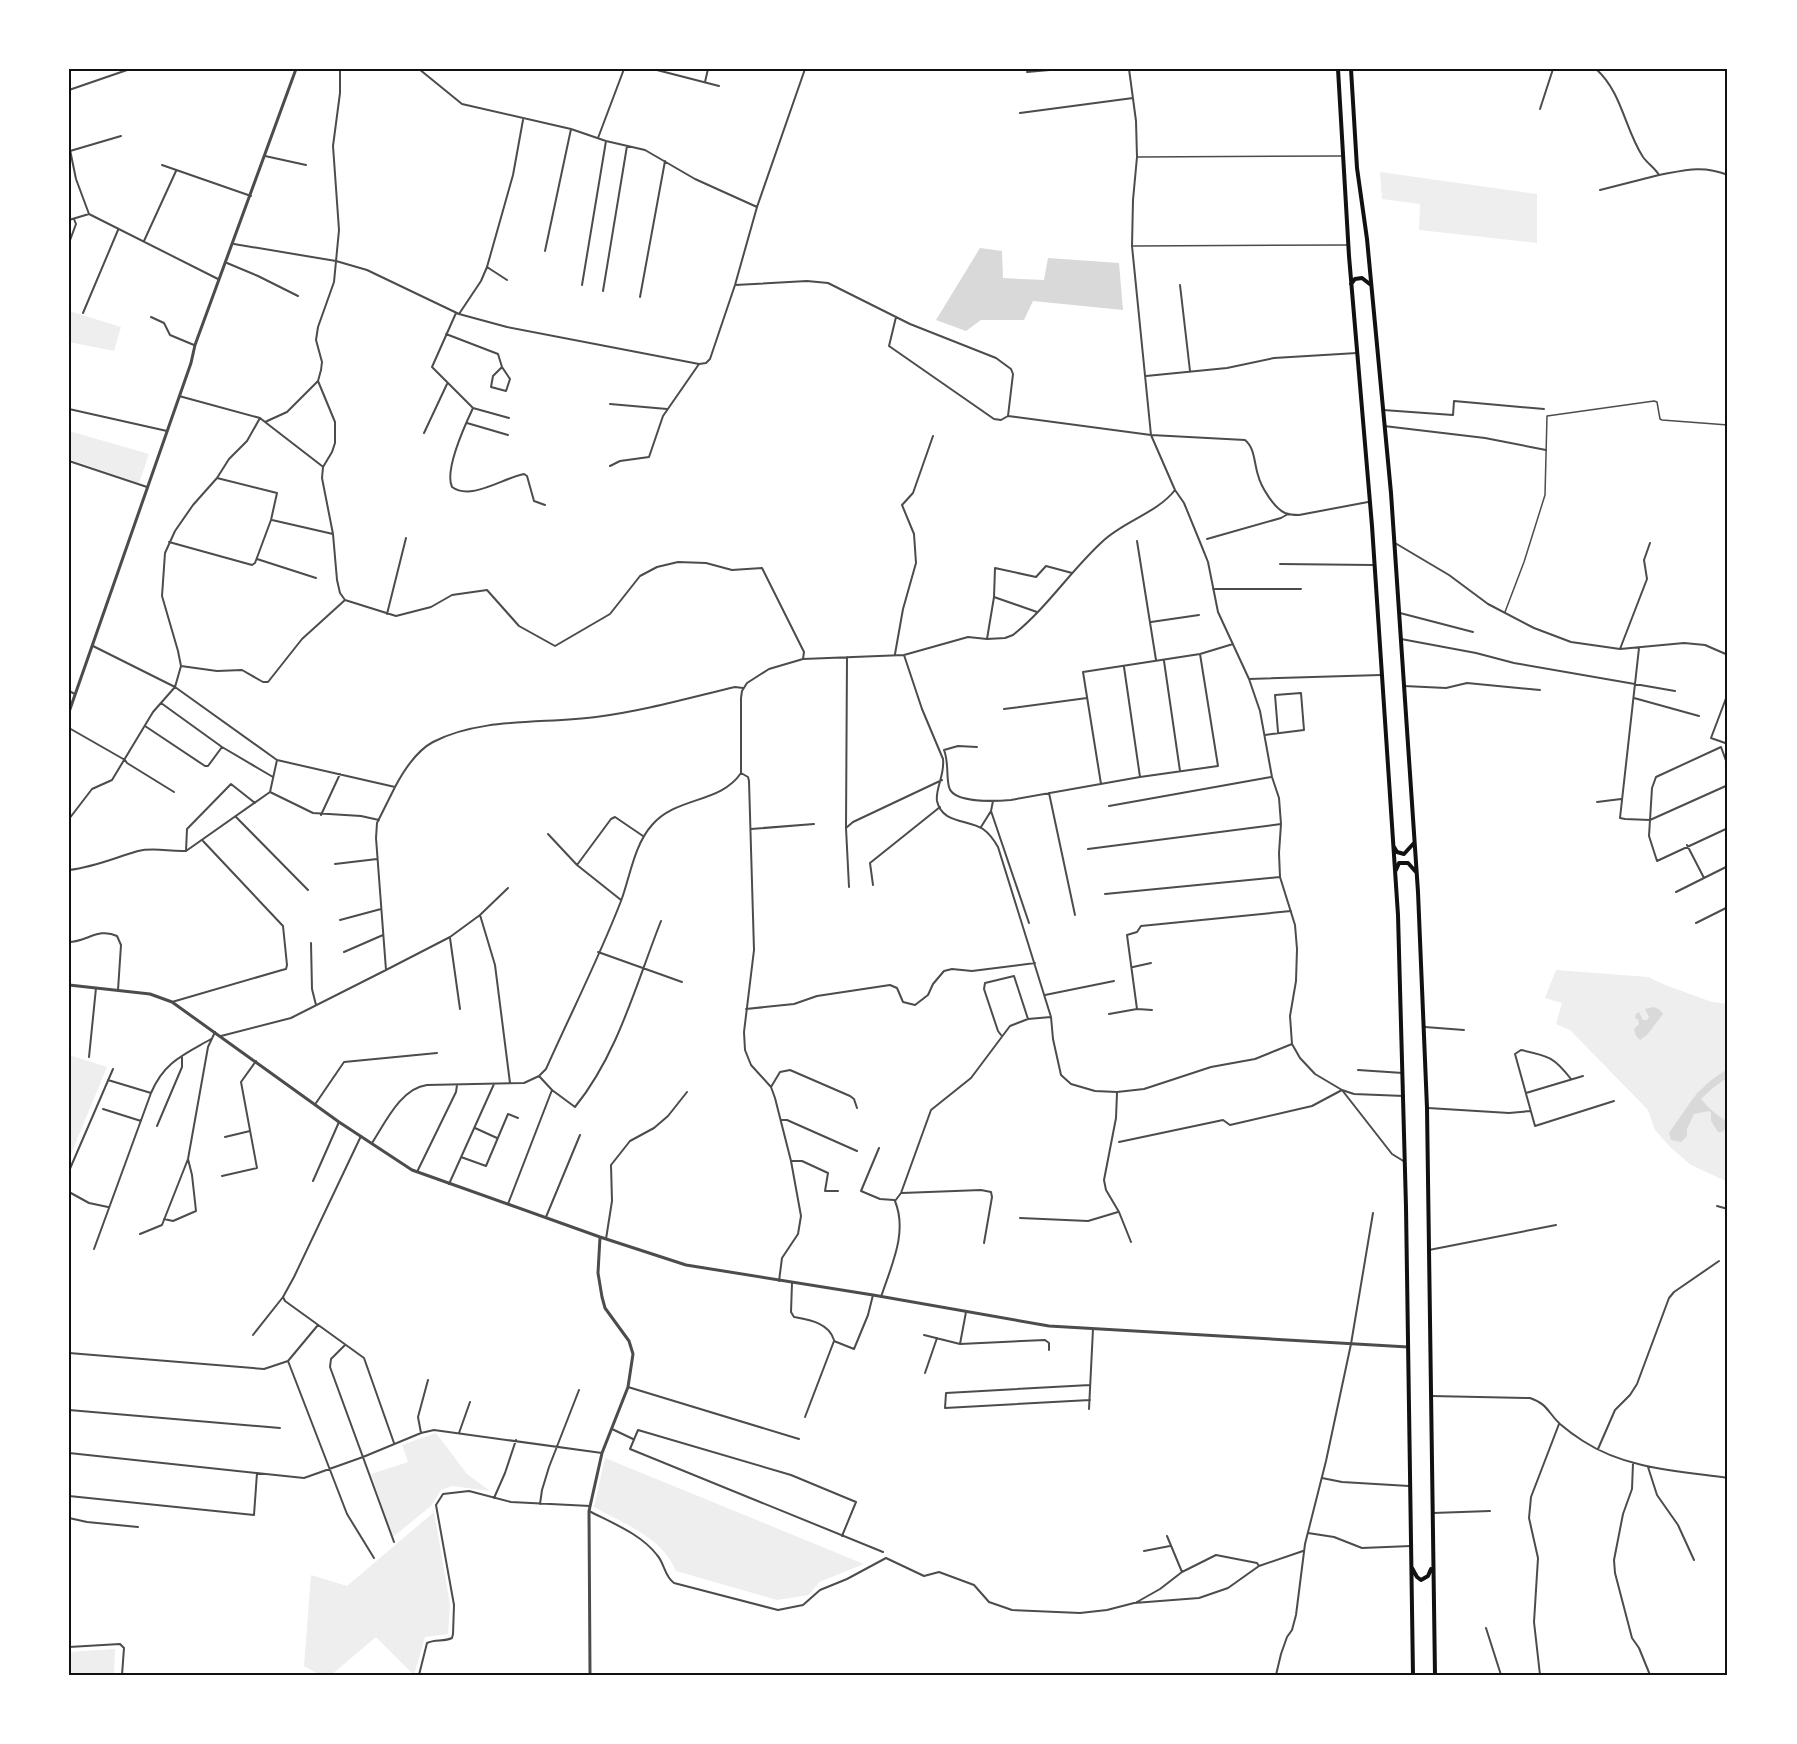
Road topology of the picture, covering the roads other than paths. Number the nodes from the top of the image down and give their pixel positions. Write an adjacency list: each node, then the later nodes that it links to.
1 (130, 69): 18 (street)
2 (296, 69): 30 (street)
3 (340, 69): 52 (street)
4 (419, 69): 22 (street)
5 (624, 69): 25 (street)
6 (653, 69): 16 (street)
7 (708, 69): 16 (street)
8 (805, 69): 41 (street)
9 (1060, 69): 15 (street)
10 (1129, 69): 19 (street)
11 (1338, 69): 31 (highway)
12 (1351, 69): 61 (highway)
13 (1553, 69): 20 (street)
14 (1596, 69): 37 (street)
15 (1027, 72)
16 (705, 82): 17 (street)
17 (719, 86)
18 (69, 90)
19 (1134, 98): 21 (street); 32 (street)
20 (1540, 109)
21 (1020, 113)
22 (524, 119): 23 (street); 54 (street)
23 (571, 129): 25 (street); 51 (street)
24 (121, 136): 29 (street)
25 (598, 138): 26 (street)
26 (606, 141): 28 (street); 57 (street)
27 (69, 145): 29 (street)
28 (627, 145): 33 (street); 62 (street)
29 (70, 151): 42 (street)
30 (265, 156): 35 (street); 40 (street)
31 (1344, 156): 32 (lane); 49 (highway)
32 (1137, 157): 50 (street)
33 (665, 161): 41 (street); 64 (street)
34 (162, 165): 36 (street)
35 (306, 165)
36 (176, 171): 40 (street); 46 (street)
37 (1659, 175): 38 (street); 39 (street)
38 (1728, 175)
39 (1599, 190)
40 (251, 196): 48 (street)
41 (757, 207): 58 (street)
42 (88, 214): 43 (street); 45 (street)
43 (74, 219): 44 (street); 47 (street)
44 (69, 220)
45 (118, 230): 46 (street); 65 (street)
46 (144, 241): 55 (street)
47 (69, 243)
48 (234, 244): 52 (street); 53 (street)
49 (1349, 245): 50 (lane); 60 (highway)
50 (1132, 246): 75 (street)
51 (545, 251)
52 (336, 261): 66 (street); 76 (street)
53 (227, 263): 55 (street); 63 (street)
54 (487, 267): 56 (street); 66 (street)
55 (219, 280): 70 (street)
56 (507, 280)
57 (582, 285)
58 (735, 285): 68 (street); 72 (street)
59 (1180, 285): 74 (street)
60 (1351, 285): 61 (highway); 71 (highway)
61 (1371, 285): 84 (highway)
62 (603, 291)
63 (298, 296)
64 (639, 297)
65 (84, 313)
66 (457, 313): 69 (street); 72 (street)
67 (151, 317): 70 (street)
68 (896, 317): 85 (street); 85 (street)
69 (446, 334): 73 (street); 77 (street)
70 (195, 345): 78 (street)
71 (1357, 353): 74 (street); 104 (highway)
72 (699, 364): 82 (street)
73 (502, 367): 73 (street)
74 (1190, 371): 75 (street)
75 (1145, 376): 95 (street)
76 (318, 381): 88 (street); 100 (street)
77 (448, 384): 80 (street); 93 (street)
78 (179, 396): 86 (street); 92 (street)
79 (610, 404): 82 (street)
80 (473, 408): 87 (street); 89 (street)
81 (69, 409): 92 (street)
82 (667, 409): 99 (street)
83 (1544, 409): 84 (street)
84 (1383, 410): 90 (highway)
85 (1008, 416): 95 (street)
86 (260, 418): 88 (street); 101 (street)
87 (509, 418)
88 (265, 422): 100 (street)
89 (467, 423): 94 (street); 105 (street)
90 (1384, 426): 97 (street); 113 (highway)
91 (1728, 426): 97 (lane)
92 (167, 431): 102 (street)
93 (424, 433)
94 (508, 435)
95 (1152, 435): 103 (street); 106 (street)
96 (933, 436): 140 (street)
97 (1546, 450): 125 (lane)
98 (69, 461): 102 (street)
99 (610, 466)
100 (323, 467): 108 (street)
101 (217, 478): 107 (street); 112 (street)
102 (147, 487): 134 (street)
103 (1175, 490): 118 (street); 120 (street)
104 (1370, 502): 106 (street); 117 (highway)
105 (545, 505)
106 (1288, 514): 110 (street)
107 (271, 520): 108 (street); 115 (street)
108 (333, 534): 123 (street)
109 (406, 538): 127 (street)
110 (1207, 539)
111 (1137, 541): 129 (street)
112 (169, 542): 115 (street); 145 (street)
113 (1395, 543): 125 (street); 126 (highway)
114 (1650, 543): 136 (street)
115 (257, 559): 119 (street)
116 (1280, 564): 117 (street)
117 (1374, 565): 147 (highway)
118 (1072, 573): 122 (street); 124 (street)
119 (316, 578)
120 (1214, 589): 121 (street); 133 (street)
121 (1300, 589)
122 (994, 597): 124 (street); 131 (street)
123 (345, 600): 127 (street); 145 (street)
124 (1037, 612): 131 (street)
125 (1504, 612): 136 (street)
126 (1400, 613): 130 (street); 132 (highway)
127 (387, 614): 142 (street)
128 (1199, 615): 129 (street)
129 (1150, 622): 144 (street)
130 (1473, 632)
131 (987, 639): 138 (street)
132 (1401, 639): 149 (street); 150 (highway)
133 (1233, 644): 137 (street); 148 (street)
134 (92, 645): 151 (street); 157 (street)
135 (1639, 648): 136 (street); 139 (street); 149 (street)
136 (1620, 649)
137 (1200, 654): 143 (street); 174 (street)
138 (904, 655): 140 (street); 180 (street)
139 (1728, 655)
140 (895, 656): 141 (street)
141 (847, 657): 142 (street); 202 (street)
142 (803, 659): 152 (street)
143 (1164, 660): 144 (street); 174 (street)
144 (1157, 661): 146 (street)
145 (181, 666): 151 (street)
146 (1124, 666): 158 (street); 178 (street)
147 (1382, 675): 148 (street); 209 (highway)
148 (1249, 679): 167 (street)
149 (1636, 684): 155 (street); 159 (street)
150 (1404, 686): 153 (street); 208 (highway)
151 (174, 687): 160 (street); 172 (street)
152 (744, 688): 175 (street); 183 (street)
153 (1540, 690)
154 (69, 691): 157 (street)
155 (1675, 692)
156 (1728, 693): 168 (street)
157 (75, 694): 162 (street)
158 (1086, 698): 161 (street); 181 (street)
159 (1634, 698): 163 (street); 187 (street)
160 (161, 703): 164 (street); 169 (street)
161 (1004, 709)
162 (69, 712)
163 (1699, 716)
164 (145, 726): 169 (street); 171 (street)
165 (69, 728): 171 (street)
166 (1278, 732): 166 (street); 167 (street)
167 (1265, 735): 179 (street)
168 (1728, 744)
169 (222, 747): 177 (street)
170 (977, 747): 188 (street)
171 (125, 760): 184 (street); 196 (street)
172 (277, 760): 176 (street); 177 (street)
173 (1728, 766): 198 (street)
174 (1180, 771): 178 (street)
175 (741, 773): 204 (street); 206 (street)
176 (340, 774): 183 (street); 194 (street)
177 (273, 777): 185 (street)
178 (1140, 777): 181 (street)
179 (1272, 777): 191 (street); 200 (street)
180 (942, 780): 192 (street); 202 (street)
181 (1101, 784): 186 (street)
182 (1728, 785): 198 (street)
183 (395, 787): 197 (street)
184 (174, 792)
185 (270, 792): 190 (street); 194 (street)
186 (1049, 793): 188 (street); 233 (street)
187 (1623, 799): 189 (street); 198 (street)
188 (993, 801): 193 (street)
189 (1597, 802)
190 (255, 803): 195 (street); 212 (street)
191 (1109, 806)
192 (939, 807): 201 (street); 222 (street)
193 (991, 812): 201 (street); 236 (street)
194 (321, 815): 197 (street)
195 (236, 818): 207 (street); 225 (street)
196 (69, 819)
197 (379, 820): 213 (street)
198 (1650, 820): 210 (street)
199 (814, 824): 204 (street)
200 (1281, 824): 211 (street); 220 (street)
201 (981, 827): 244 (street)
202 (846, 828): 223 (street)
203 (1728, 828): 210 (street)
204 (750, 830): 258 (street)
205 (548, 834): 215 (street)
206 (644, 836): 215 (street); 228 (street)
207 (203, 841): 212 (street); 255 (street)
208 (1415, 843): 209 (highway); 219 (highway)
209 (1393, 844): 218 (highway)
210 (1687, 845): 221 (street)
211 (1088, 849)
212 (186, 851): 217 (street)
213 (376, 859): 214 (street); 230 (street)
214 (335, 864)
215 (577, 865): 228 (street)
216 (1728, 866): 221 (street)
217 (69, 870)
218 (1395, 873): 219 (highway); 277 (highway)
219 (1417, 873): 264 (highway)
220 (1280, 877): 227 (street); 231 (street)
221 (1704, 878): 226 (street)
222 (873, 885)
223 (849, 887)
224 (508, 888): 232 (street)
225 (308, 890)
226 (1676, 892)
227 (1105, 894)
228 (621, 900): 243 (street)
229 (1728, 907): 237 (street)
230 (381, 909): 234 (street); 238 (street)
231 (1291, 911): 246 (street); 270 (street)
232 (480, 915): 239 (street); 282 (street)
233 (1075, 915)
234 (340, 920)
235 (660, 921): 247 (street)
236 (1029, 922)
237 (1696, 923)
238 (384, 934): 242 (street); 248 (street)
239 (450, 936): 248 (street); 257 (street)
240 (69, 942): 253 (street)
241 (311, 943): 256 (street)
242 (344, 952)
243 (598, 952): 247 (street); 279 (street)
244 (1035, 963): 254 (street); 258 (street)
245 (1151, 963): 246 (street)
246 (1132, 967): 259 (street)
247 (642, 969): 250 (street); 286 (street)
248 (386, 970): 256 (street)
249 (1114, 981): 254 (street)
250 (682, 982)
251 (69, 985): 252 (street)
252 (96, 988): 253 (street); 272 (street)
253 (117, 990): 255 (street)
254 (1045, 995): 262 (street)
255 (172, 1002): 266 (street)
256 (316, 1005): 268 (street)
257 (459, 1009)
258 (746, 1009): 285 (street)
259 (1137, 1009): 260 (street); 261 (street)
260 (1152, 1010)
261 (1109, 1014)
262 (1051, 1017): 263 (street); 289 (street)
263 (1028, 1019): 267 (street); 267 (street)
264 (1425, 1027): 265 (street); 296 (highway)
265 (1464, 1030)
266 (215, 1032): 268 (street); 269 (street)
267 (1001, 1035): 325 (street)
268 (221, 1036): 274 (street)
269 (211, 1039): 273 (street); 315 (street)
270 (1292, 1044): 287 (street); 289 (street)
271 (437, 1053): 294 (street)
272 (89, 1057)
273 (182, 1057): 290 (street); 303 (street)
274 (256, 1061): 294 (street); 305 (street)
275 (112, 1069): 281 (street)
276 (1358, 1070): 277 (street)
277 (1403, 1072): 292 (highway)
278 (1583, 1076): 280 (street)
279 (539, 1077): 282 (street); 286 (street)
280 (1571, 1079): 291 (street); 291 (street)
281 (108, 1080): 290 (street); 318 (street)
282 (510, 1083): 284 (street)
283 (456, 1084): 284 (street); 311 (street); 319 (street)
284 (494, 1084): 304 (street)
285 (771, 1086): 295 (street); 300 (street)
286 (552, 1090): 327 (street)
287 (1342, 1090): 292 (street); 310 (street); 317 (street)
288 (687, 1092): 339 (street)
289 (1118, 1092): 331 (street)
290 (151, 1093): 301 (street)
291 (1526, 1093): 298 (street)
292 (1404, 1096): 317 (highway)
293 (1614, 1101): 298 (street)
294 (316, 1103): 302 (street)
295 (857, 1108)
296 (1427, 1108): 298 (street); 343 (highway)
297 (103, 1109): 301 (street)
298 (1530, 1111)
299 (518, 1118): 309 (street)
300 (781, 1120): 313 (street); 316 (street)
301 (141, 1121): 329 (street)
302 (339, 1122): 307 (street); 321 (street)
303 (157, 1126)
304 (475, 1128): 309 (street); 314 (street)
305 (250, 1131): 308 (street); 320 (street)
306 (580, 1135): 333 (street)
307 (361, 1136): 311 (street); 348 (street)
308 (225, 1137)
309 (498, 1138): 314 (street)
310 (1119, 1142)
311 (372, 1144): 319 (street)
312 (879, 1148): 326 (street)
313 (857, 1151)
314 (461, 1157): 322 (street)
315 (188, 1159): 335 (street); 335 (street)
316 (792, 1161): 323 (street); 345 (street)
317 (1405, 1162): 360 (highway)
318 (69, 1171)
319 (417, 1172): 322 (street)
320 (222, 1176)
321 (313, 1181)
322 (449, 1184): 327 (street)
323 (838, 1191)
324 (69, 1192): 329 (street)
325 (901, 1193): 326 (street); 341 (street)
326 (895, 1201): 349 (street)
327 (508, 1204): 333 (street)
328 (1717, 1206): 330 (street)
329 (108, 1207): 342 (street)
330 (1728, 1209)
331 (1119, 1212): 334 (street); 340 (street)
332 (1373, 1213): 358 (street)
333 (546, 1217): 338 (street)
334 (1020, 1218)
335 (164, 1219): 337 (street)
336 (1556, 1225): 343 (street)
337 (140, 1234)
338 (600, 1237): 339 (street); 367 (street)
339 (606, 1239): 345 (street)
340 (1131, 1242)
341 (984, 1243)
342 (94, 1249)
343 (1429, 1250): 369 (highway)
344 (1719, 1262): 385 (street)
345 (778, 1281): 346 (street)
346 (792, 1283): 347 (street); 356 (street)
347 (873, 1295): 349 (street); 356 (street)
348 (283, 1297): 351 (street); 353 (street)
349 (880, 1297): 350 (street)
350 (966, 1312): 352 (street); 357 (street)
351 (318, 1325): 359 (street); 363 (street)
352 (1093, 1329): 358 (street); 366 (street)
353 (253, 1335)
354 (924, 1335): 355 (street)
355 (938, 1338): 357 (street); 364 (street)
356 (834, 1341): 374 (street)
357 (960, 1344): 361 (street)
358 (1351, 1344): 360 (street); 393 (street)
359 (345, 1345): 383 (street); 388 (street)
360 (1408, 1347): 395 (highway)
361 (1049, 1350)
362 (69, 1353): 363 (street)
363 (288, 1361): 391 (street)
364 (925, 1373)
365 (428, 1380): 378 (street)
366 (1090, 1385): 370 (street); 370 (street)
367 (628, 1387): 377 (street); 381 (street)
368 (579, 1390): 384 (street)
369 (1431, 1396): 375 (street); 402 (highway)
370 (1090, 1400): 372 (street)
371 (470, 1402): 379 (street)
372 (1089, 1409)
373 (69, 1410): 376 (street)
374 (805, 1416)
375 (1559, 1424): 385 (street); 430 (street)
376 (280, 1428)
377 (612, 1429): 380 (street); 387 (street)
378 (421, 1432): 379 (street); 383 (street)
379 (459, 1432): 382 (street)
380 (633, 1439): 406 (street); 406 (street)
381 (799, 1439)
382 (516, 1440): 384 (street); 397 (street)
383 (394, 1443): 388 (street)
384 (558, 1446): 387 (street); 398 (street)
385 (1598, 1449): 389 (street)
386 (69, 1453): 392 (street)
387 (602, 1453): 399 (street)
388 (363, 1457): 391 (street); 408 (street)
389 (1633, 1463): 390 (street); 431 (street)
390 (1648, 1467): 394 (street); 415 (street)
391 (331, 1469): 392 (street); 414 (street)
392 (258, 1472): 396 (street)
393 (1322, 1478): 395 (street); 405 (street)
394 (1728, 1478)
395 (1411, 1487): 410 (highway)
396 (69, 1496)
397 (494, 1498): 398 (street); 424 (street)
398 (540, 1504): 399 (street)
399 (590, 1506): 400 (street)
400 (589, 1511): 420 (street); 425 (street)
401 (1490, 1511): 402 (street)
402 (1432, 1512): 417 (highway)
403 (69, 1518): 404 (street)
404 (138, 1527)
405 (1308, 1533): 410 (street); 412 (street)
406 (842, 1536): 413 (street)
407 (1167, 1536): 409 (street)
408 (394, 1542)
409 (1171, 1545): 411 (street); 419 (street)
410 (1411, 1546): 418 (highway)
411 (1144, 1551)
412 (1304, 1551): 416 (street); 426 (street)
413 (883, 1552)
414 (374, 1558)
415 (1694, 1560)
416 (1259, 1566): 419 (street); 420 (street)
417 (1433, 1566): 418 (highway); 428 (highway)
418 (1412, 1567): 427 (highway)
419 (1182, 1572): 420 (street)
420 (1134, 1603)
421 (1486, 1628): 429 (street)
422 (69, 1647): 423 (street)
423 (122, 1675)
424 (419, 1675)
425 (590, 1675)
426 (1276, 1675)
427 (1413, 1675)
428 (1435, 1675)
429 (1501, 1675)
430 (1540, 1675)
431 (1650, 1675)

